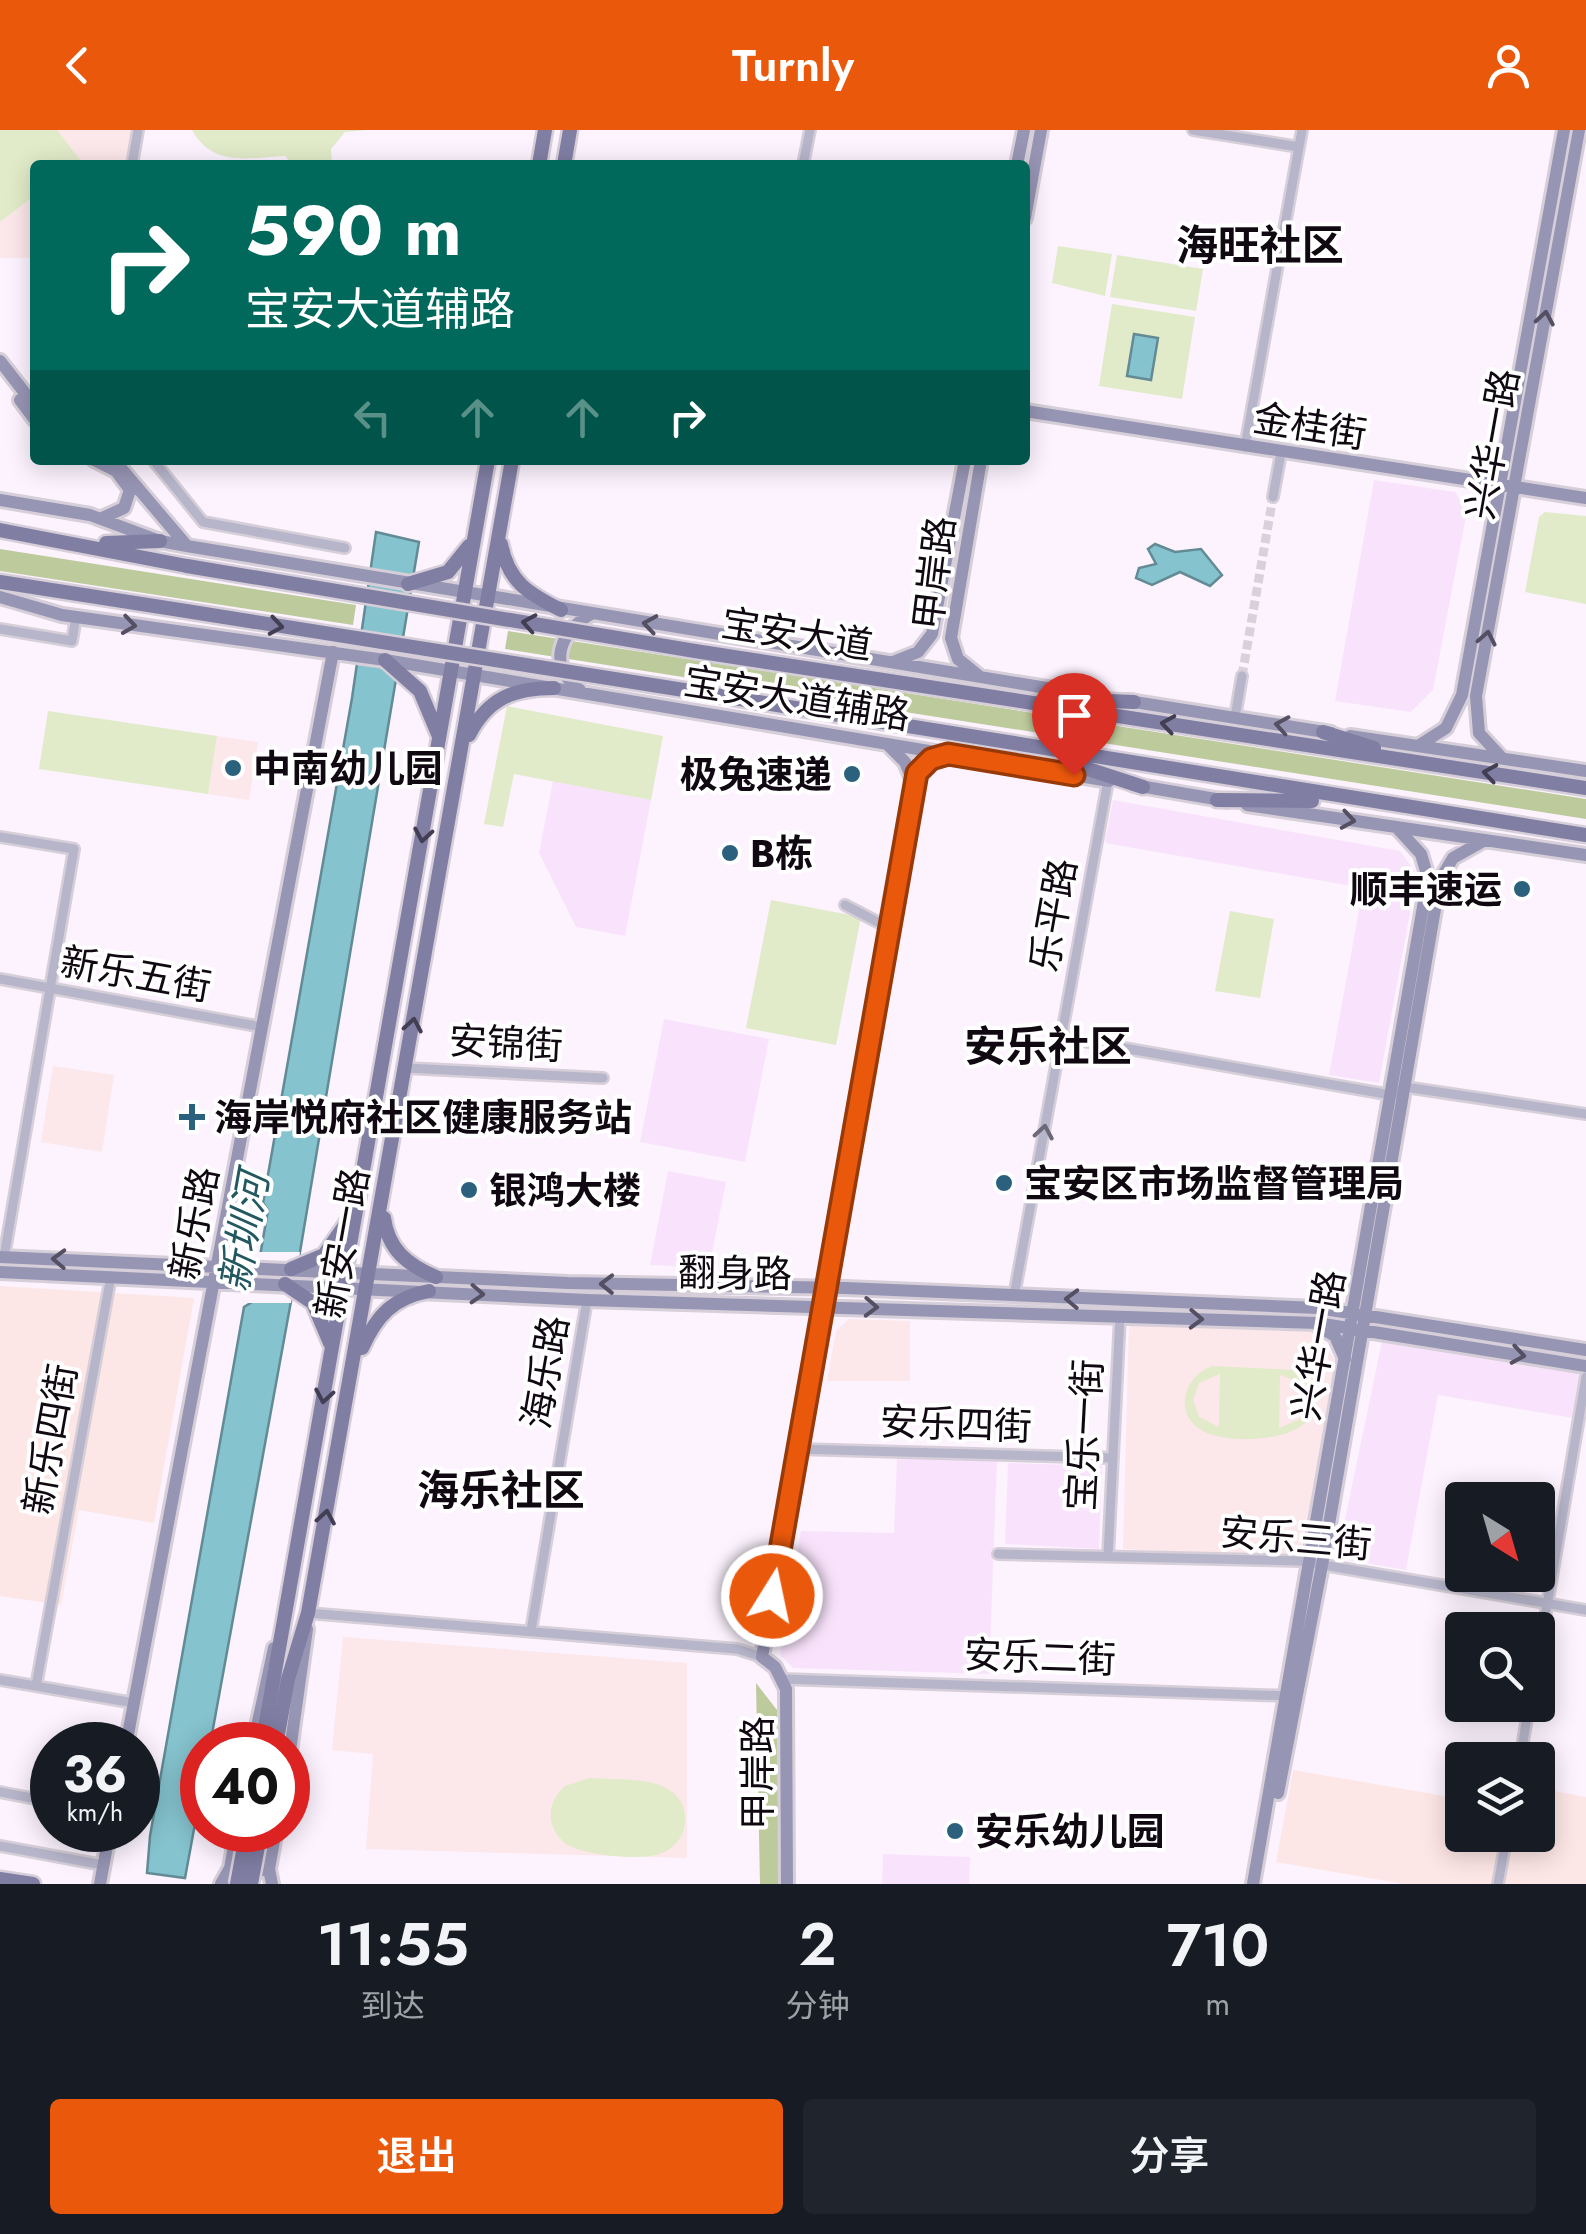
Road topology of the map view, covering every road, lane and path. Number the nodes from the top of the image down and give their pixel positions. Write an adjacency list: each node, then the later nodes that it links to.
1 (138, 130): 12 (street)
2 (545, 130): 13 (main road)
3 (570, 130): 14 (main road)
4 (810, 130): 15 (street)
5 (1024, 130): 16 (main road)
6 (1041, 130): 18 (main road)
7 (1192, 130): 11 (street)
8 (1302, 130): 11 (street)
9 (1564, 130): 17 (main road, 兴华一路)
10 (1579, 130): 17 (main road, 兴华一路)
11 (1299, 147): 25 (street)
12 (133, 160)
13 (540, 160)
14 (565, 160)
15 (805, 160)
16 (1018, 160)
17 (1561, 185): 19 (main road); 36 (main road, 兴华一路); 37 (main road, 兴华一路, one-way to 17)
18 (1030, 190)
19 (1586, 190)
20 (0, 361): 22 (main road)
21 (0, 374): 23 (main road)
22 (30, 400)
23 (30, 413)
24 (1030, 413): 25 (main road, 金桂街)
25 (1246, 447): 26 (main road, 金桂街)
26 (1281, 453): 36 (main road, 金桂街); 38 (street)
27 (104, 465): 41 (main road)
28 (118, 465): 47 (main road)
29 (156, 465): 48 (street)
30 (487, 465): 42 (main road, 新安一路)
31 (511, 465): 43 (main road, 新安一路)
32 (964, 465): 34 (main road, 甲岸路)
33 (981, 465): 35 (main road, 甲岸路)
34 (962, 475): 35 (main road); 60 (main road, 甲岸路)
35 (978, 476): 65 (main road, 甲岸路)
36 (1500, 484): 37 (main road, 金桂街); 77 (main road, 兴华一路)
37 (1515, 487): 39 (main road, 金桂街); 78 (main road, 兴华一路, one-way to 37)
38 (1273, 498)
39 (1586, 498)
40 (0, 500): 41 (main road, 宝安大道辅路)
41 (101, 518): 45 (main road, 宝安大道辅路)
42 (478, 522): 50 (main road); 51 (main road, 新安一路)
43 (501, 522): 53 (main road, 新安一路); 54 (main road)
44 (0, 530): 46 (main road, 宝安大道)
45 (160, 541): 46 (main road); 47 (main road, 宝安大道辅路)
46 (84, 544): 68 (main road, 宝安大道, one-way to 46, bridge)
47 (188, 546): 50 (main road, 宝安大道辅路)
48 (345, 548)
49 (0, 582): 73 (main road, 宝安大道, one-way to 73, bridge)
50 (416, 585): 51 (main road, 宝安大道辅路)
51 (466, 593): 53 (main road, 宝安大道辅路); 62 (main road, 新安一路)
52 (0, 596): 56 (main road)
53 (488, 597): 54 (main road, 宝安大道辅路); 63 (main road, 新安一路)
54 (561, 610): 55 (main road, 宝安大道辅路)
55 (591, 614): 60 (main road, 宝安大道辅路, one-way to 55); 67 (main road)
56 (76, 617): 57 (street); 58 (main road, one-way to 58)
57 (0, 629)
58 (333, 652): 59 (main road); 95 (main road, 新乐路)
59 (385, 660): 61 (main road)
60 (887, 663): 65 (main road, 宝安大道辅路)
61 (408, 670): 62 (main road, 宝安大道辅路); 72 (main road)
62 (452, 671): 63 (main road, 宝安大道辅路); 72 (main road, 新安一路)
63 (474, 675): 66 (main road, 宝安大道辅路); 75 (main road, 新安一路)
64 (1242, 676): 70 (street)
65 (986, 679): 69 (main road, 宝安大道辅路)
66 (554, 688): 67 (main road, 宝安大道辅路); 75 (main road)
67 (583, 692): 74 (main road, 宝安大道辅路)
68 (996, 697): 69 (main road); 77 (main road, 宝安大道, one-way to 68)
69 (1134, 702): 70 (main road, 宝安大道辅路)
70 (1234, 717): 71 (main road, 宝安大道辅路, one-way to 70)
71 (1323, 732): 77 (main road)
72 (440, 740): 102 (main road, 新安一路, one-way to 102)
73 (988, 741): 82 (main road); 85 (main road, 宝安大道)
74 (884, 743): 76 (main road, 宝安大道辅路); 81 (main road)
75 (462, 750): 97 (main road, 新安一路, one-way to 75)
76 (948, 754): 80 (main road, 宝安大道辅路); 81 (main road)
77 (1418, 754): 78 (main road); 83 (main road, 宝安大道, one-way to 77)
78 (1504, 759): 79 (main road)
79 (1586, 771)
80 (1108, 781): 82 (main road, 宝安大道辅路); 96 (street, 乐平路)
81 (914, 784): 92 (main road)
82 (1143, 787): 84 (main road, 宝安大道辅路)
83 (1586, 788)
84 (1218, 800): 85 (main road); 86 (main road, 宝安大道辅路, one-way to 86)
85 (1398, 806): 87 (main road, 宝安大道)
86 (1396, 827): 89 (main road, 宝安大道辅路); 100 (main road, 兴华一路)
87 (1586, 835)
88 (0, 836): 94 (street)
89 (1485, 840): 90 (main road, 宝安大道辅路); 99 (main road, 兴华一路)
90 (1586, 855)
91 (845, 905): 92 (street)
92 (890, 928): 116 (main road)
93 (0, 979): 94 (street, 新乐五街)
94 (50, 988): 95 (street, 新乐五街); 104 (street)
95 (262, 1027): 107 (main road, 新乐路)
96 (1062, 1037): 100 (street); 119 (street, 乐平路, one-way to 96)
97 (406, 1068): 98 (street, 安锦街); 103 (main road, 新安一路)
98 (604, 1078)
99 (1404, 1087): 100 (street); 101 (street); 108 (main road, 兴华一路)
100 (1392, 1095): 108 (main road, 兴华一路)
101 (1586, 1114)
102 (360, 1194): 106 (main road); 113 (main road, 新安一路)
103 (383, 1198): 111 (main road); 115 (main road, 新安一路)
104 (2, 1257): 105 (main road, one-way to 104)
105 (113, 1262): 107 (main road); 112 (street, 新乐四街)
106 (314, 1265): 110 (main road); 113 (main road, 翻身路)
107 (222, 1266): 110 (main road); 114 (main road, 新乐路)
108 (1368, 1269): 122 (main road); 123 (main road, 兴华一路); 125 (main road)
109 (0, 1272): 112 (main road)
110 (288, 1276): 114 (main road); 117 (main road)
111 (436, 1276): 115 (main road, 翻身路); 116 (main road, 翻身路, one-way to 111)
112 (110, 1277): 114 (main road); 151 (street, 新乐四街)
113 (345, 1279): 115 (main road, 翻身路); 117 (main road, 翻身路); 130 (main road, 新安一路)
114 (220, 1281): 153 (main road, 新乐路)
115 (368, 1281): 118 (main road, 翻身路); 133 (main road, 新安一路)
116 (826, 1288): 119 (main road, 翻身路); 121 (main road)
117 (308, 1290): 130 (main road)
118 (429, 1291): 120 (main road, 翻身路, one-way to 120); 133 (main road)
119 (1014, 1296): 122 (main road, 翻身路, one-way to 119)
120 (587, 1300): 121 (main road, 翻身路); 146 (street, 海乐路)
121 (823, 1305): 124 (main road, 翻身路, one-way to 124); 136 (main road)
122 (1306, 1308): 123 (main road, 翻身路)
123 (1360, 1314): 125 (main road, 翻身路); 127 (main road, 兴华一路)
124 (1120, 1316): 126 (main road, 翻身路, one-way to 126); 137 (street, 宝乐一街)
125 (1407, 1320): 129 (main road, 翻身路)
126 (1306, 1323): 127 (main road, 翻身路); 131 (main road)
127 (1357, 1329): 128 (main road, 翻身路); 131 (main road, 兴华一路); 134 (main road, 兴华一路)
128 (1406, 1337): 132 (main road, 翻身路, one-way to 132); 134 (main road)
129 (1586, 1350)
130 (332, 1354): 143 (main road, 新安一路, one-way to 143)
131 (1346, 1363): 140 (main road, 兴华一路)
132 (1586, 1366)
133 (352, 1372): 145 (main road, 新安一路, one-way to 133)
134 (1355, 1376): 140 (main road, 兴华一路)
135 (1586, 1377): 141 (street)
136 (798, 1449): 137 (street, 安乐四街); 147 (main road)
137 (1113, 1458): 139 (street, 宝乐一街)
138 (998, 1554): 139 (street, 安乐三街)
139 (1108, 1556): 140 (street, 安乐三街)
140 (1317, 1564): 141 (street, 安乐三街); 152 (main road, 兴华一路)
141 (1547, 1604): 142 (street, 安乐三街); 144 (street)
142 (1586, 1610)
143 (286, 1612): 148 (main road, 新安一路); 155 (main road)
144 (1546, 1612)
145 (308, 1613): 146 (street); 148 (main road, 新安一路); 158 (main road)
146 (531, 1631): 147 (street)
147 (762, 1656): 149 (main road, 甲岸路)
148 (281, 1678): 156 (main road); 157 (main road)
149 (782, 1679): 152 (street, 安乐二街); 177 (main road, 甲岸路)
150 (0, 1680): 151 (street)
151 (36, 1686): 153 (street)
152 (1291, 1697): 178 (main road, 兴华一路); 179 (main road, 兴华一路)
153 (134, 1703): 154 (main road, 新乐路)
154 (130, 1722)
155 (257, 1722)
156 (269, 1722)
157 (278, 1722)
158 (296, 1722)
159 (0, 1792): 160 (street)
160 (30, 1798)
161 (0, 1846): 169 (street)
162 (106, 1852): 169 (main road)
163 (243, 1852): 174 (main road, bridge)
164 (257, 1852): 175 (main road, bridge)
165 (271, 1852): 168 (main road)
166 (1504, 1852): 180 (street)
167 (233, 1854): 168 (main road); 173 (main road)
168 (270, 1858): 176 (main road)
169 (103, 1865): 172 (main road)
170 (0, 1879): 171 (main road)
171 (33, 1884)
172 (100, 1884)
173 (221, 1884)
174 (237, 1884)
175 (251, 1884)
176 (272, 1884)
177 (788, 1884)
178 (1253, 1884)
179 (1261, 1884)
180 (1498, 1884)

